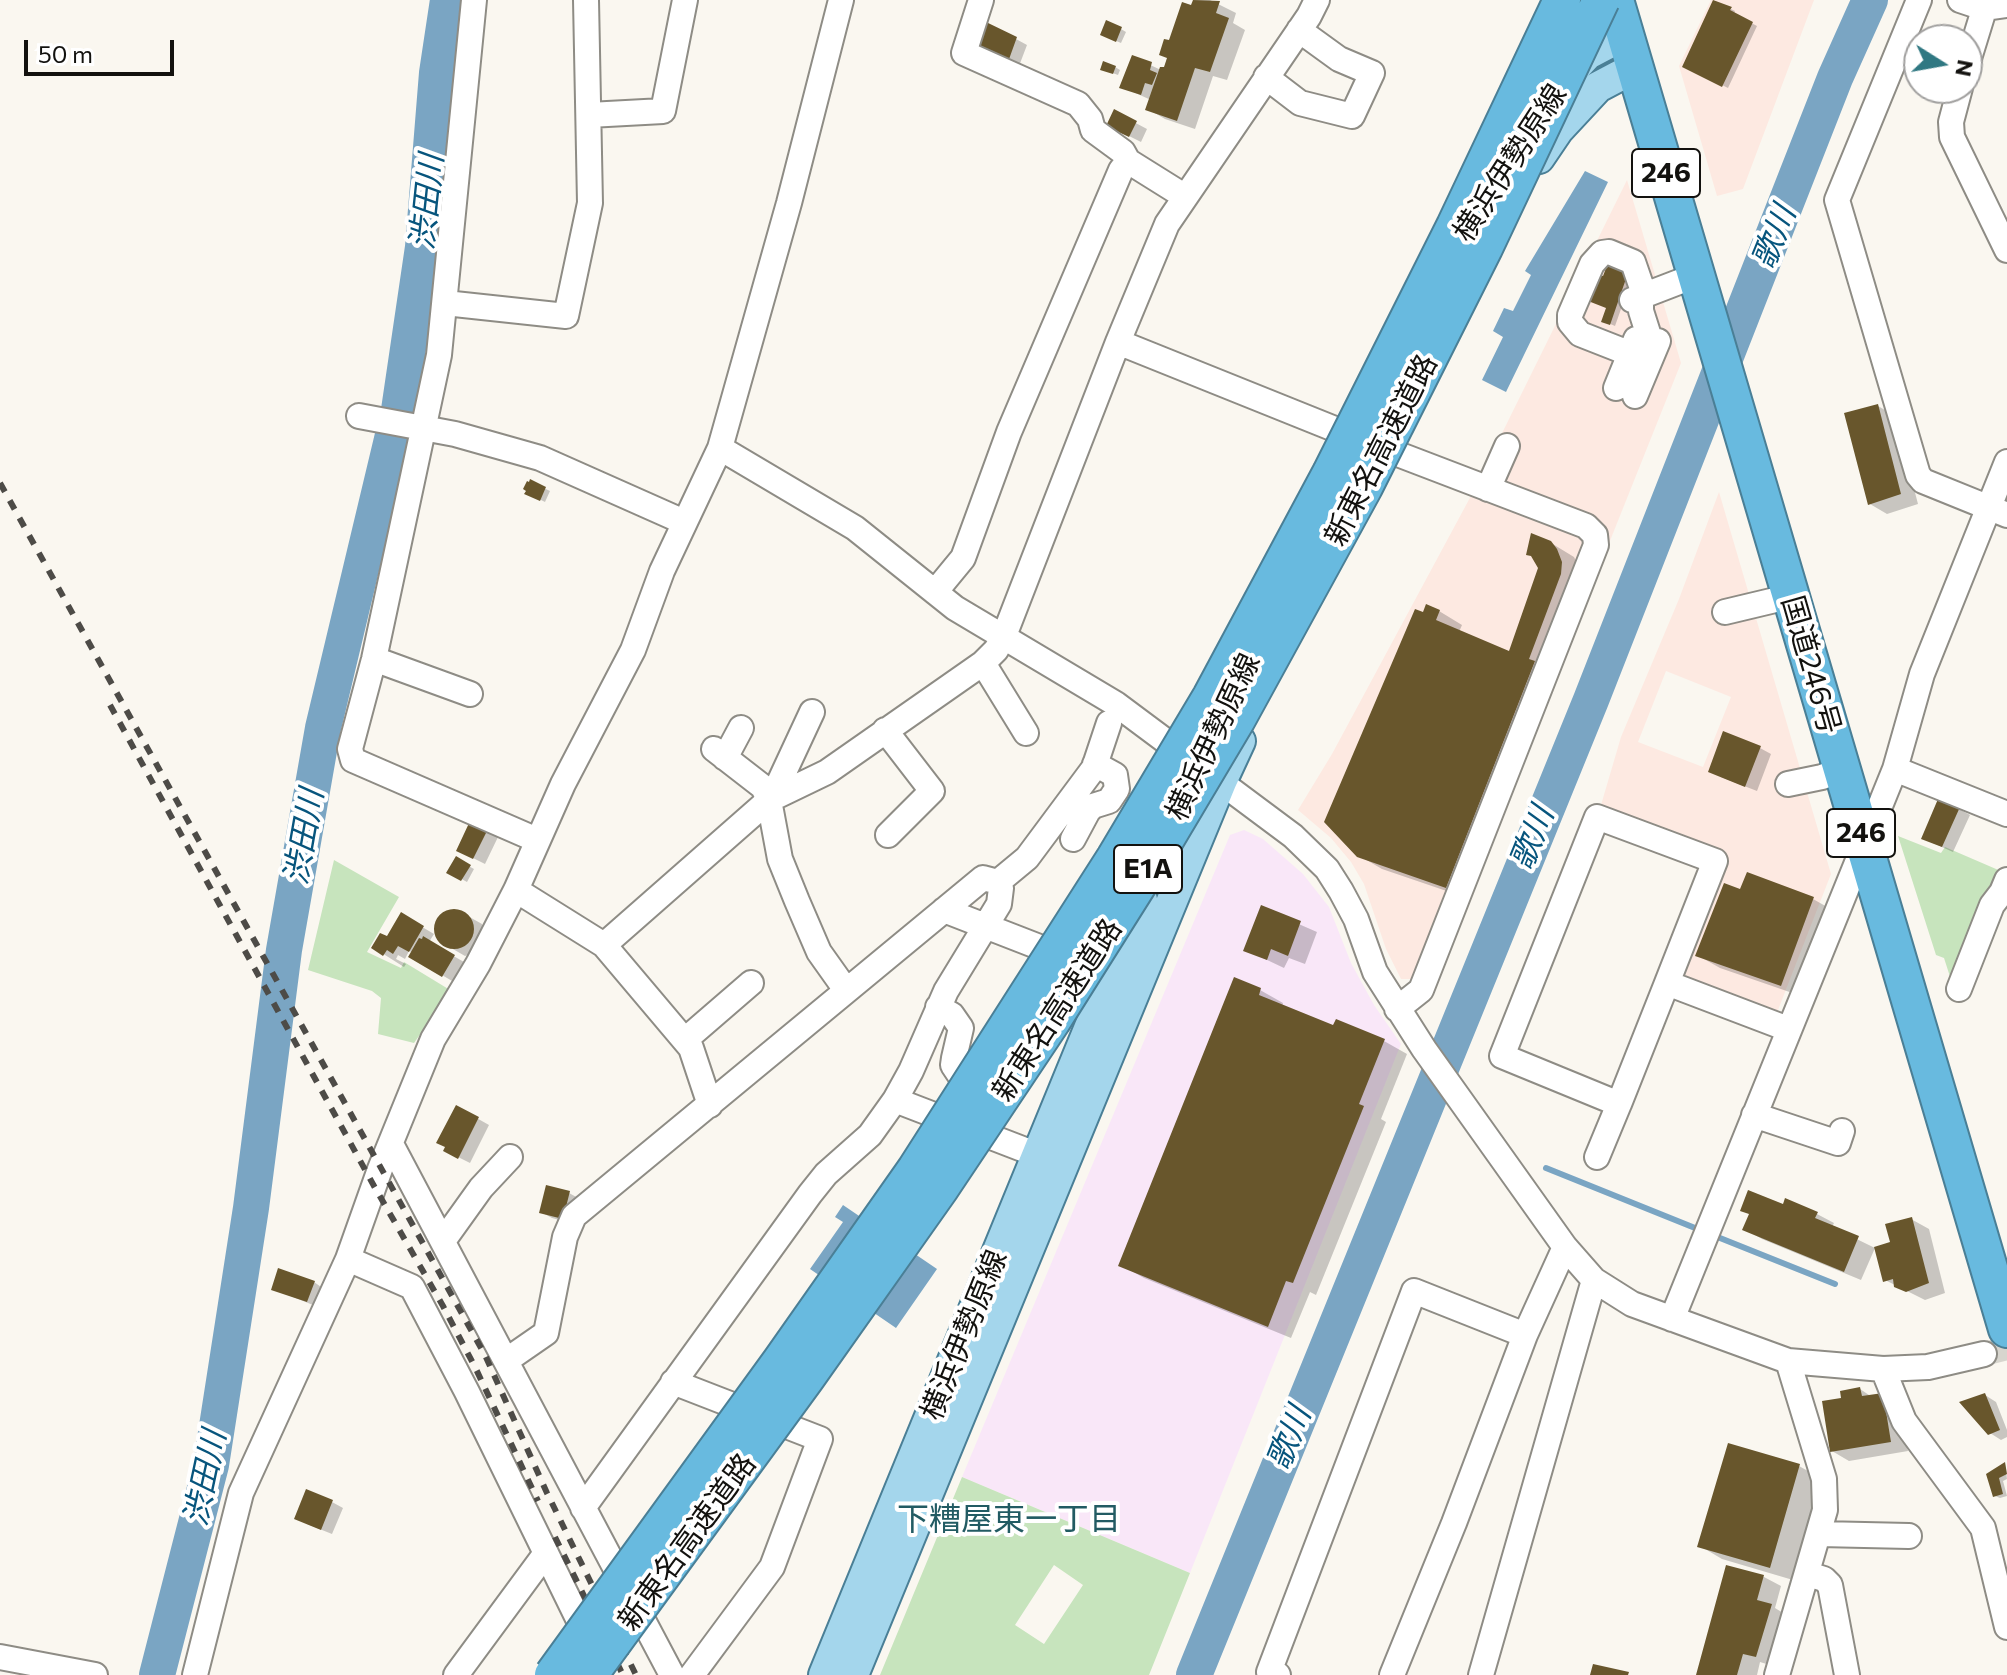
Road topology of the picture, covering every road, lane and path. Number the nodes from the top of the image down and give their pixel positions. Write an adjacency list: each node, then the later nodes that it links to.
1 (474, 0): 24 (street)
2 (586, 0): 18 (street)
3 (685, 0): 18 (street)
4 (841, 0): 31 (street)
5 (981, 0): 19 (street)
6 (1317, 0): 14 (street)
7 (1562, 0): 105 (highway, 新東名高速道路 / E1A, bridge)
8 (1601, 0): 106 (highway, 新東名高速道路 / E1A, bridge)
9 (1615, 0): 15 (highway, 国道246号 / 246)
10 (1919, 0): 34 (street)
11 (1960, 0): 12 (street)
12 (1993, 4): 13 (street)
13 (1983, 27)
14 (1299, 30): 16 (street); 16 (street)
15 (1629, 51): 22 (highway, 国道246号 / 246); 29 (main road, 横浜伊勢原線)
16 (1266, 77): 20 (street)
17 (1956, 104): 21 (street)
18 (589, 115): 24 (street)
19 (1128, 161): 20 (street); 36 (street)
20 (1184, 196): 25 (street)
21 (2007, 250)
22 (1697, 275): 23 (street); 37 (highway, 国道246号 / 246)
23 (1645, 293): 26 (street); 26 (street); 26 (street)
24 (445, 303): 28 (street)
25 (1118, 342): 29 (street); 39 (street)
26 (1630, 354)
27 (359, 416): 28 (street)
28 (420, 427): 35 (street); 40 (street)
29 (1370, 443): 33 (street); 51 (main road, 横浜伊勢原線)
30 (1507, 446): 33 (street)
31 (720, 448): 35 (street); 36 (street)
32 (2007, 462): 34 (street)
33 (1488, 489): 71 (street)
34 (1998, 511): 49 (street)
35 (684, 522): 57 (street)
36 (935, 592): 39 (street)
37 (1792, 596): 38 (street); 50 (highway, 国道246号 / 246)
38 (1725, 612)
39 (1004, 636): 41 (street); 51 (street)
40 (374, 659): 42 (street); 57 (street)
41 (983, 663): 46 (street); 47 (street)
42 (470, 694)
43 (812, 712): 53 (street)
44 (1109, 723): 48 (street)
45 (741, 728): 53 (street)
46 (885, 730): 53 (street); 55 (street)
47 (1026, 733)
48 (1095, 764): 56 (street); 60 (street)
49 (1895, 769): 54 (street); 58 (street)
50 (1840, 770): 52 (street); 58 (highway, 国道246号 / 246)
51 (1209, 773): 65 (main road, 横浜伊勢原線); 71 (street); 111 (main road, 横浜伊勢原線)
52 (1788, 784)
53 (770, 799): 64 (street); 69 (street)
54 (2007, 814)
55 (888, 835)
56 (1073, 839)
57 (537, 840): 61 (street)
58 (1865, 845): 72 (street); 90 (highway, 国道246号 / 246)
59 (2007, 880): 68 (street)
60 (998, 882): 62 (street); 63 (street)
61 (516, 890): 64 (street); 79 (street)
62 (944, 910): 63 (street); 69 (street)
63 (985, 926): 65 (street); 70 (street)
64 (604, 945): 73 (street)
65 (1111, 976): 81 (main road, 横浜伊勢原線)
66 (751, 983): 73 (street)
67 (1667, 983): 72 (street); 76 (street); 76 (street)
68 (1959, 989)
69 (846, 990): 77 (street)
70 (938, 1007): 74 (street); 75 (street)
71 (1397, 1009): 85 (street)
72 (1788, 1029): 78 (street)
73 (685, 1040): 77 (street)
74 (959, 1074)
75 (895, 1100): 81 (street); 94 (street)
76 (1619, 1104): 83 (street)
77 (710, 1105): 91 (street)
78 (1754, 1115): 80 (street); 88 (street)
79 (391, 1144): 84 (street); 86 (street)
80 (1837, 1144)
81 (1038, 1155): 110 (main road, 横浜伊勢原線)
82 (510, 1157): 84 (street)
83 (1597, 1157)
84 (443, 1241): 91 (street)
85 (1565, 1247): 87 (street); 89 (street)
86 (348, 1259): 98 (street); 103 (street)
87 (1594, 1280): 88 (street); 114 (street)
88 (1672, 1319): 92 (street)
89 (1525, 1335): 112 (street); 113 (street)
90 (1995, 1342): 93 (street)
91 (507, 1360): 95 (street)
92 (1788, 1361): 93 (street); 96 (street)
93 (1883, 1369): 100 (street)
94 (673, 1382): 95 (street); 109 (street)
95 (583, 1508): 108 (street)
96 (1820, 1534): 97 (street); 99 (street)
97 (1901, 1540)
98 (546, 1553): 104 (street); 107 (street)
99 (1808, 1574): 115 (street); 116 (street)
100 (2007, 1627)
101 (0, 1657): 102 (street)
102 (95, 1675)
103 (195, 1675)
104 (456, 1675)
105 (553, 1675)
106 (589, 1675)
107 (606, 1675)
108 (672, 1675)
109 (692, 1675)
110 (824, 1675)
111 (853, 1675)
112 (1278, 1675)
113 (1392, 1675)
114 (1481, 1675)
115 (1777, 1675)
116 (1847, 1675)

